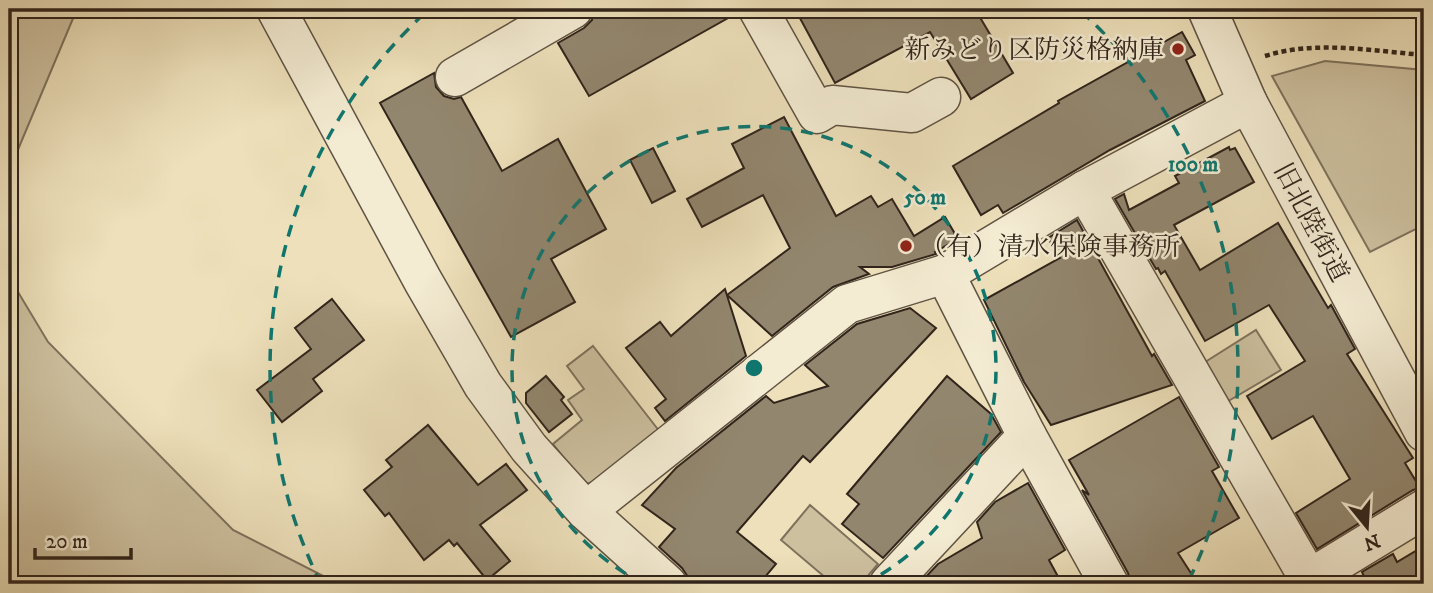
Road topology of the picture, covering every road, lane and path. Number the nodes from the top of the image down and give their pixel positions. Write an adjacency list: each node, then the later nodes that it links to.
1 (276, 9): 15 (street)
2 (573, 9): 7 (street)
3 (758, 9): 8 (street)
4 (1207, 9): 6 (street, 旧北陸街道)
5 (1424, 55): 6 (path)
6 (1230, 66): 9 (street, 旧北陸街道)
7 (455, 77)
8 (941, 97)
9 (1248, 103): 10 (street); 12 (street, 旧北陸街道)
10 (1085, 190): 11 (street); 16 (street)
11 (945, 274): 13 (street); 15 (street)
12 (1424, 432)
13 (1027, 436): 18 (street); 19 (street)
14 (1424, 509): 16 (street)
15 (586, 511): 17 (street)
16 (1302, 582)
17 (667, 584)
18 (889, 584)
19 (1109, 584)

